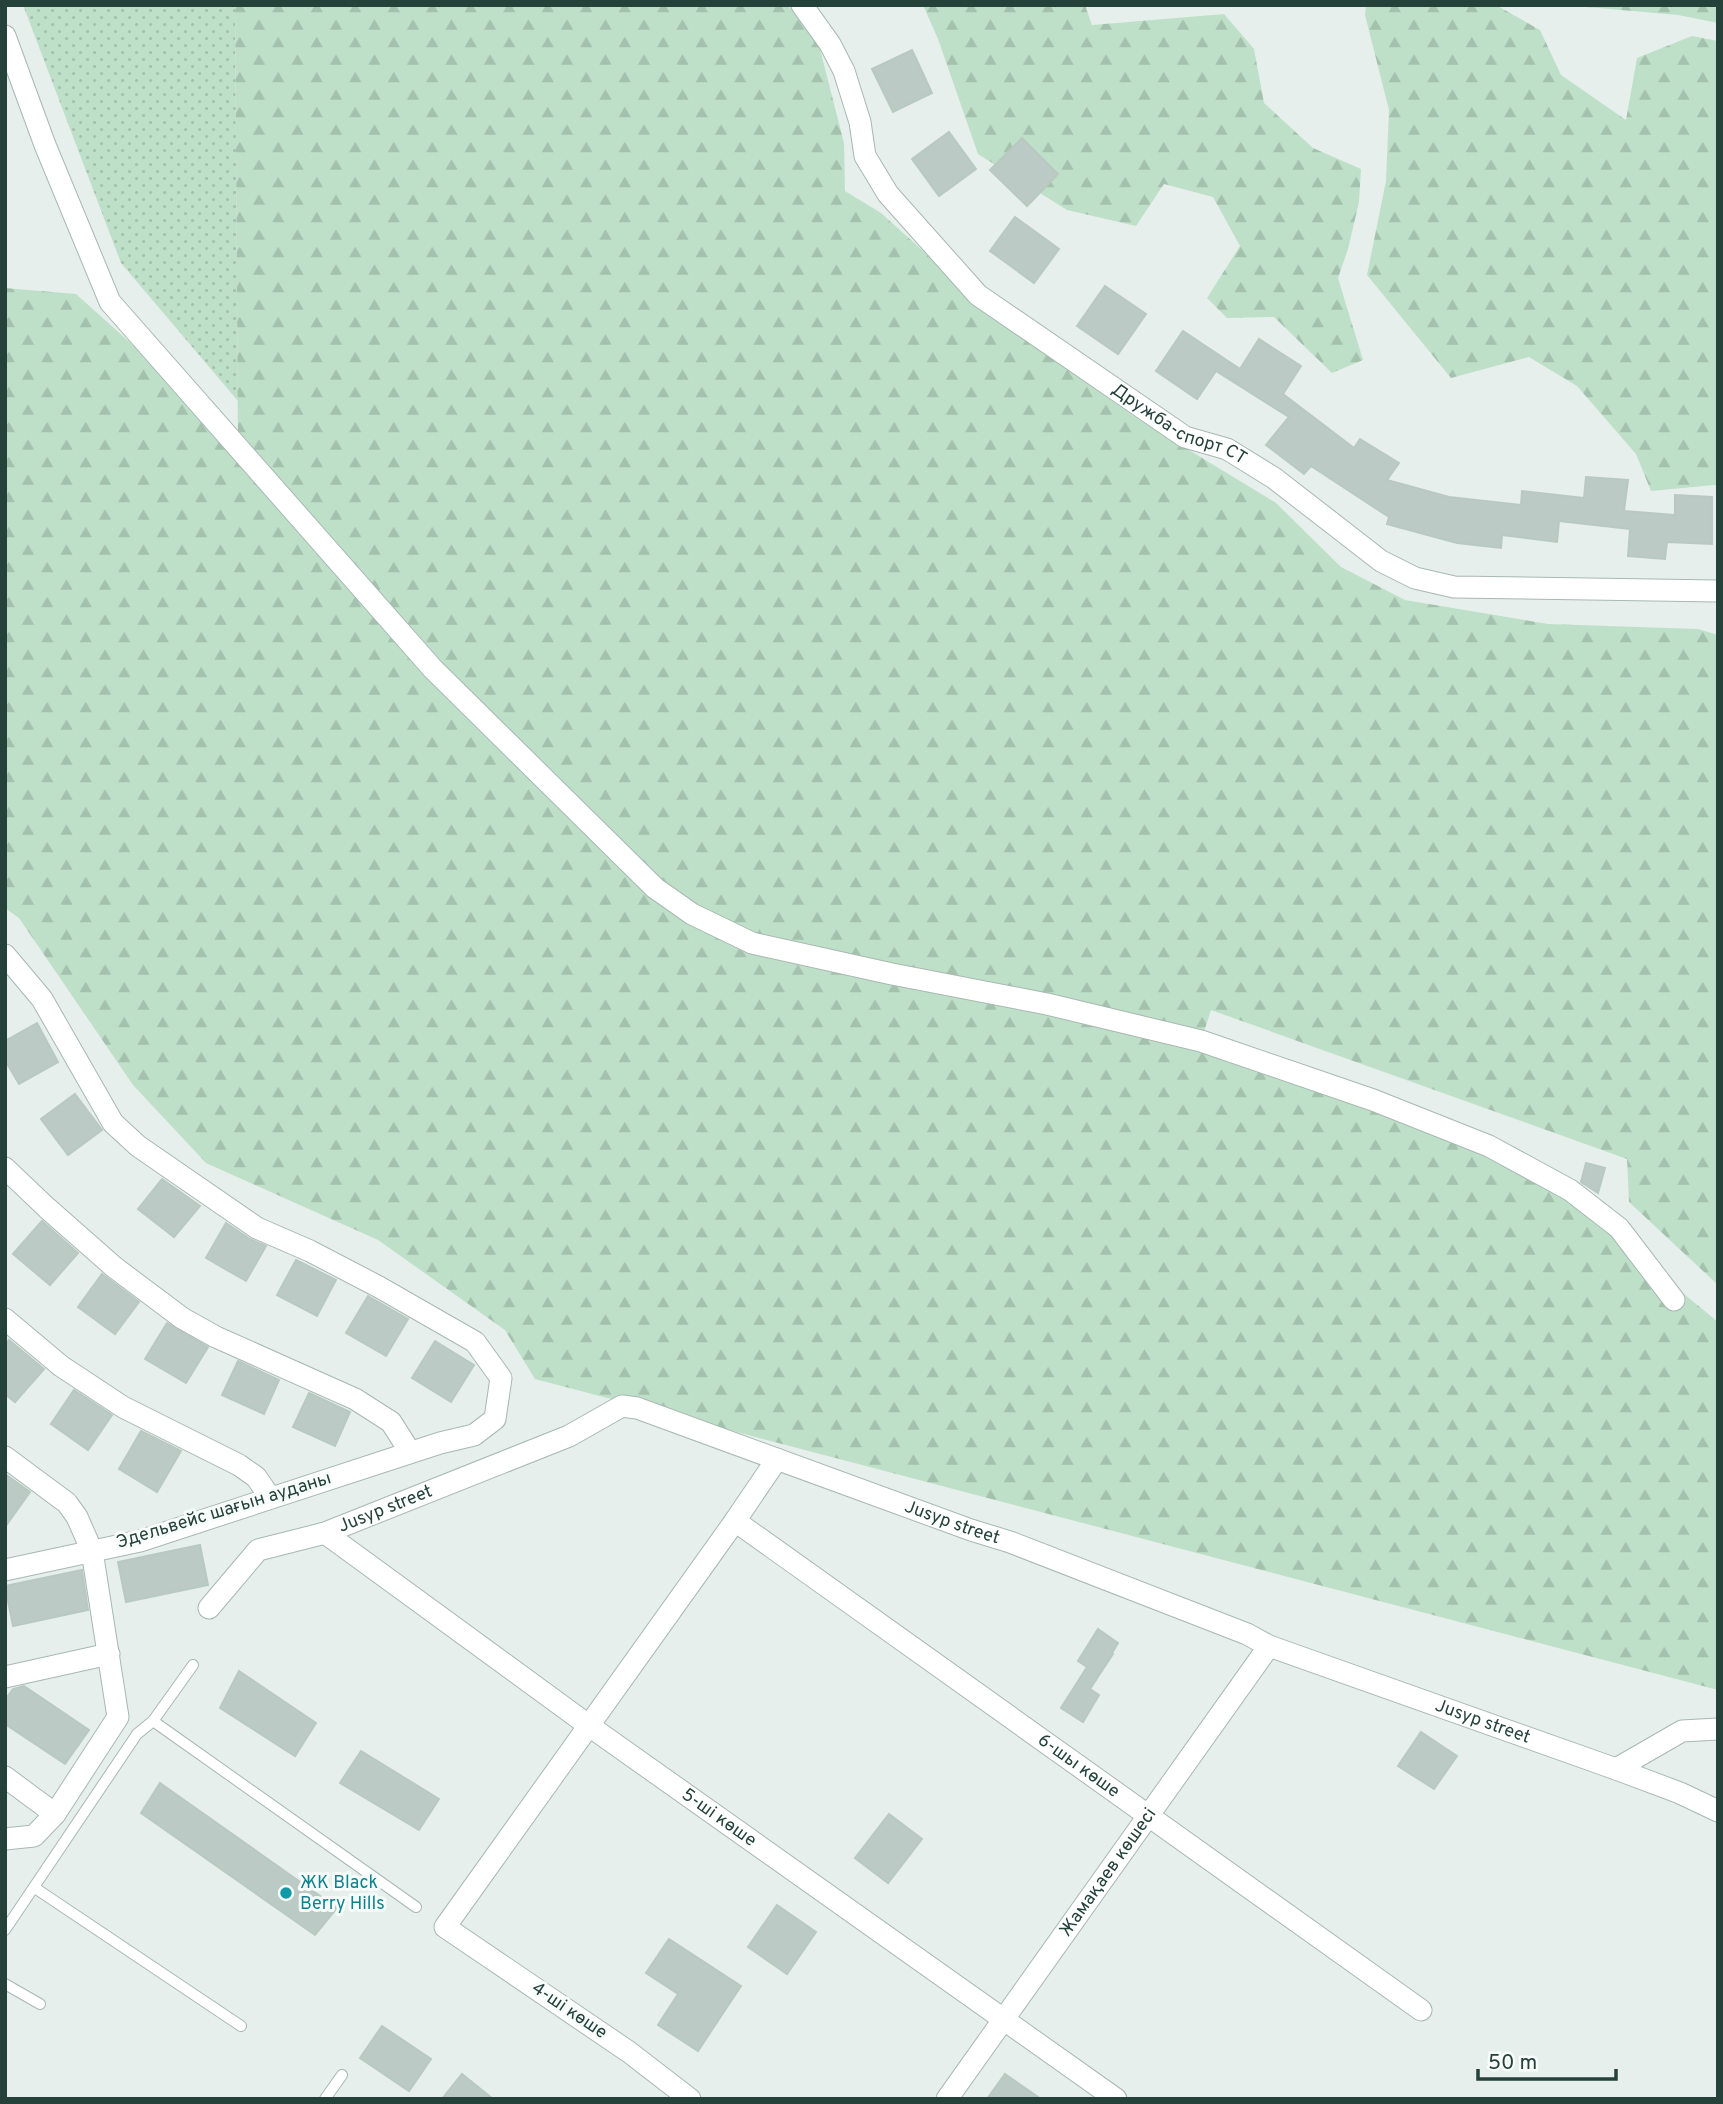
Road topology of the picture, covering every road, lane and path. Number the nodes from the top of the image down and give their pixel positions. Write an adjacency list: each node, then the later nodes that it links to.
1 (802, 5): 3 (street, Дружба-спорт СТ)
2 (5, 36): 6 (street)
3 (1718, 591)
4 (5, 955): 8 (street, Эдельвейс шағын ауданы)
5 (5, 1168): 8 (street)
6 (1674, 1300)
7 (5, 1319): 11 (street)
8 (411, 1452): 11 (street, Эдельвейс шағын ауданы)
9 (5, 1457): 14 (street)
10 (777, 1458): 12 (street); 13 (street, Jusyp street); 17 (street, Jusyp street)
11 (270, 1497): 14 (street, Эдельвейс шағын ауданы)
12 (734, 1521): 22 (street); 28 (street, 6-шы көше)
13 (325, 1533): 16 (street, Jusyp street); 22 (street, 5-ші көше)
14 (92, 1551): 15 (street, Эдельвейс шағын ауданы); 18 (street)
15 (5, 1570)
16 (209, 1608)
17 (1269, 1646): 24 (street, Jusyp street); 28 (street, Жамақаев көшесі)
18 (109, 1654): 20 (street); 27 (street)
19 (193, 1665): 21 (lane)
20 (5, 1677)
21 (153, 1721): 30 (lane); 31 (lane)
22 (588, 1725): 36 (street, 5-ші көше); 40 (street, 4-ші көше)
23 (1718, 1730): 24 (street)
24 (1616, 1769): 26 (street, Jusyp street)
25 (5, 1777): 27 (street)
26 (1718, 1811)
27 (55, 1814): 29 (street)
28 (1150, 1815): 35 (street, 6-шы көше); 36 (street, Жамақаев көшесі)
29 (5, 1839)
30 (35, 1888): 32 (lane); 37 (lane)
31 (416, 1907)
32 (5, 1930)
33 (5, 1984): 34 (lane)
34 (40, 2004)
35 (1421, 2010)
36 (1004, 2020): 41 (street, Жамақаев көшесі); 42 (street, 5-ші көше)
37 (241, 2026)
38 (342, 2075): 39 (lane)
39 (325, 2099)
40 (690, 2099)
41 (947, 2099)
42 (1116, 2099)

